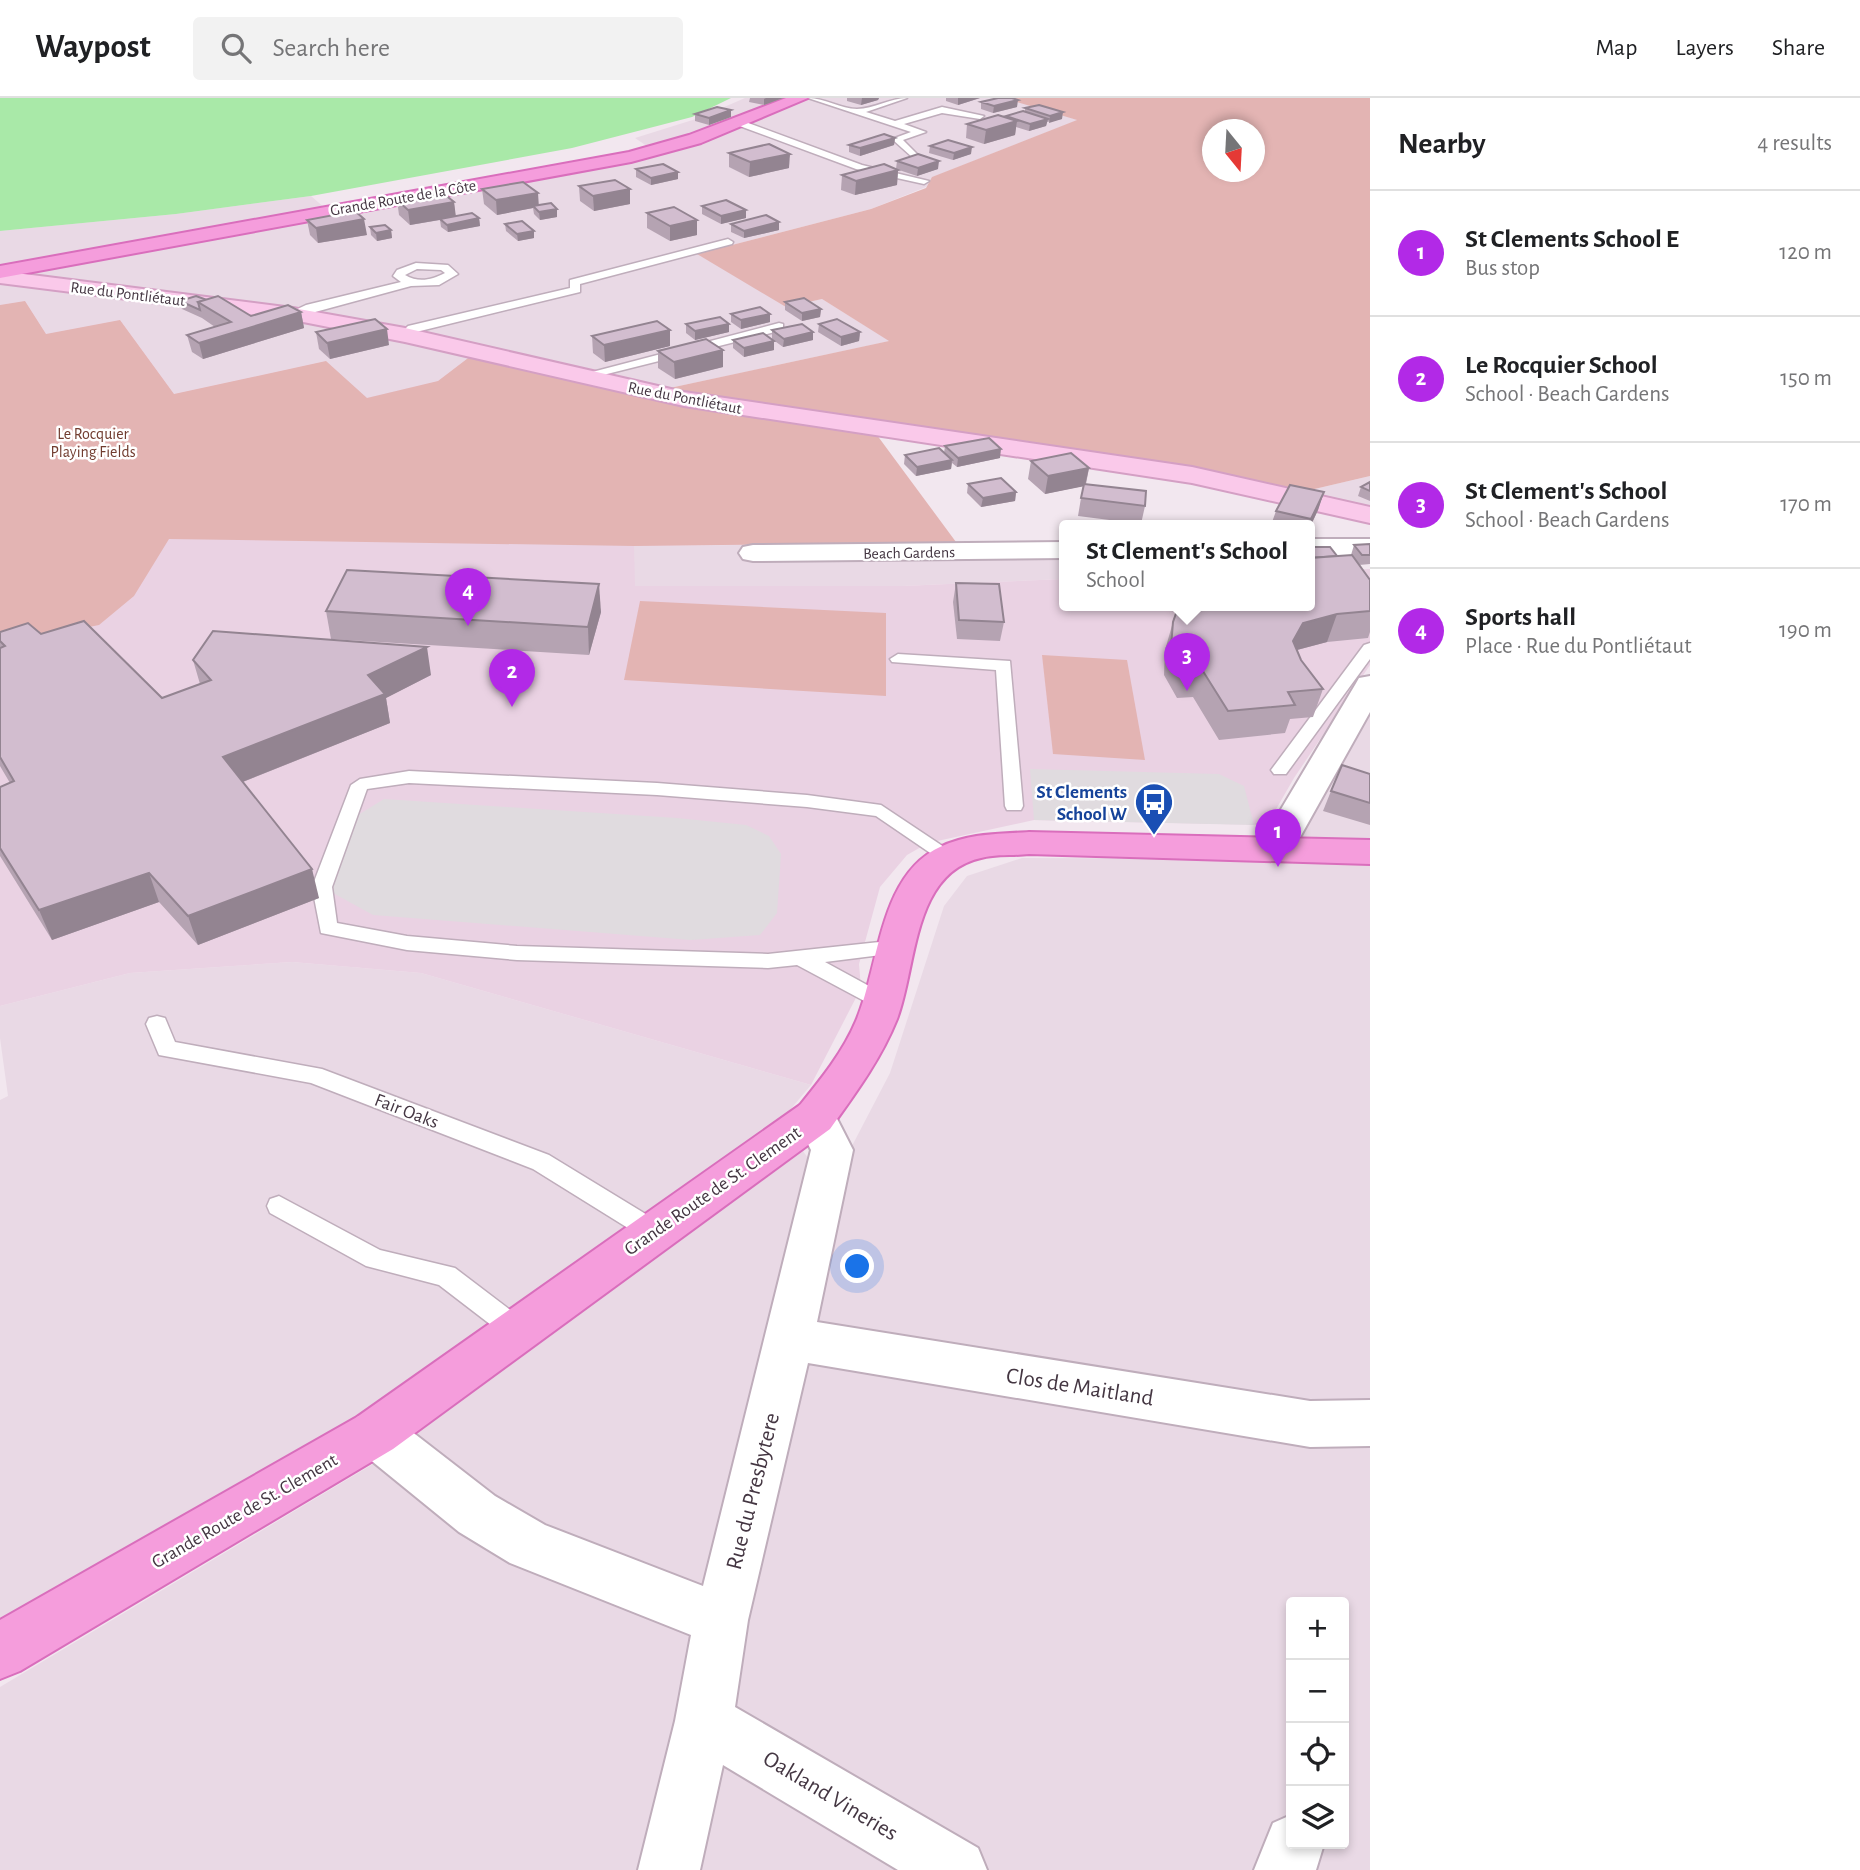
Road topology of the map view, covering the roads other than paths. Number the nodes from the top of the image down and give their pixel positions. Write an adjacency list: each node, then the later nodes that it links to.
1 (800, 98): 6 (main road, Grande Route de la Côte)
2 (812, 98): 4 (lane)
3 (903, 98): 4 (lane)
4 (858, 113): 7 (lane)
5 (980, 116): 7 (lane)
6 (740, 123): 9 (lane); 11 (main road, Grande Route de la Côte)
7 (894, 124): 8 (lane)
8 (912, 155)
9 (925, 181)
10 (728, 242): 15 (lane)
11 (0, 274): 13 (main road, Rue du Pontliétaut)
12 (411, 284): 13 (lane)
13 (293, 314): 15 (main road, Rue du Pontliétaut)
14 (779, 327): 16 (lane)
15 (404, 335): 16 (main road, Rue du Pontliétaut)
16 (583, 376): 17 (main road, Rue du Pontliétaut)
17 (1370, 515)
18 (1315, 547): 19 (street)
19 (1370, 547)
20 (1059, 550): 21 (street, Beach Gardens)
21 (753, 553)
22 (1370, 648): 25 (lane)
23 (898, 659): 26 (lane)
24 (1370, 685): 27 (street)
25 (1280, 769)
26 (1014, 806)
27 (1276, 848): 28 (main road, Grande Route de St. Clement); 29 (main road, Grande Route de St. Clement)
28 (1370, 852)
29 (949, 857): 30 (main road, Grande Route de St. Clement); 31 (lane)
30 (898, 947): 31 (lane); 32 (main road, Grande Route de St. Clement)
31 (799, 957): 32 (lane)
32 (883, 1003): 34 (main road, Grande Route de St. Clement)
33 (157, 1024): 36 (lane, Fair Oaks)
34 (815, 1117): 36 (main road, Grande Route de St. Clement); 38 (street, Rue du Presbytere)
35 (279, 1206): 37 (lane)
36 (653, 1231): 37 (main road, Grande Route de St. Clement)
37 (517, 1330): 40 (main road, Grande Route de St. Clement)
38 (790, 1339): 39 (street, Clos de Maitland); 41 (street, Rue du Presbytere)
39 (1370, 1423)
40 (375, 1433): 41 (street); 42 (main road, Grande Route de St. Clement)
41 (721, 1620): 43 (street, Rue du Presbytere)
42 (0, 1651)
43 (704, 1721): 45 (street, Rue du Presbytere); 46 (street, Oakland Vineries)
44 (1292, 1849): 47 (street)
45 (669, 1870)
46 (956, 1870)
47 (1285, 1870)

